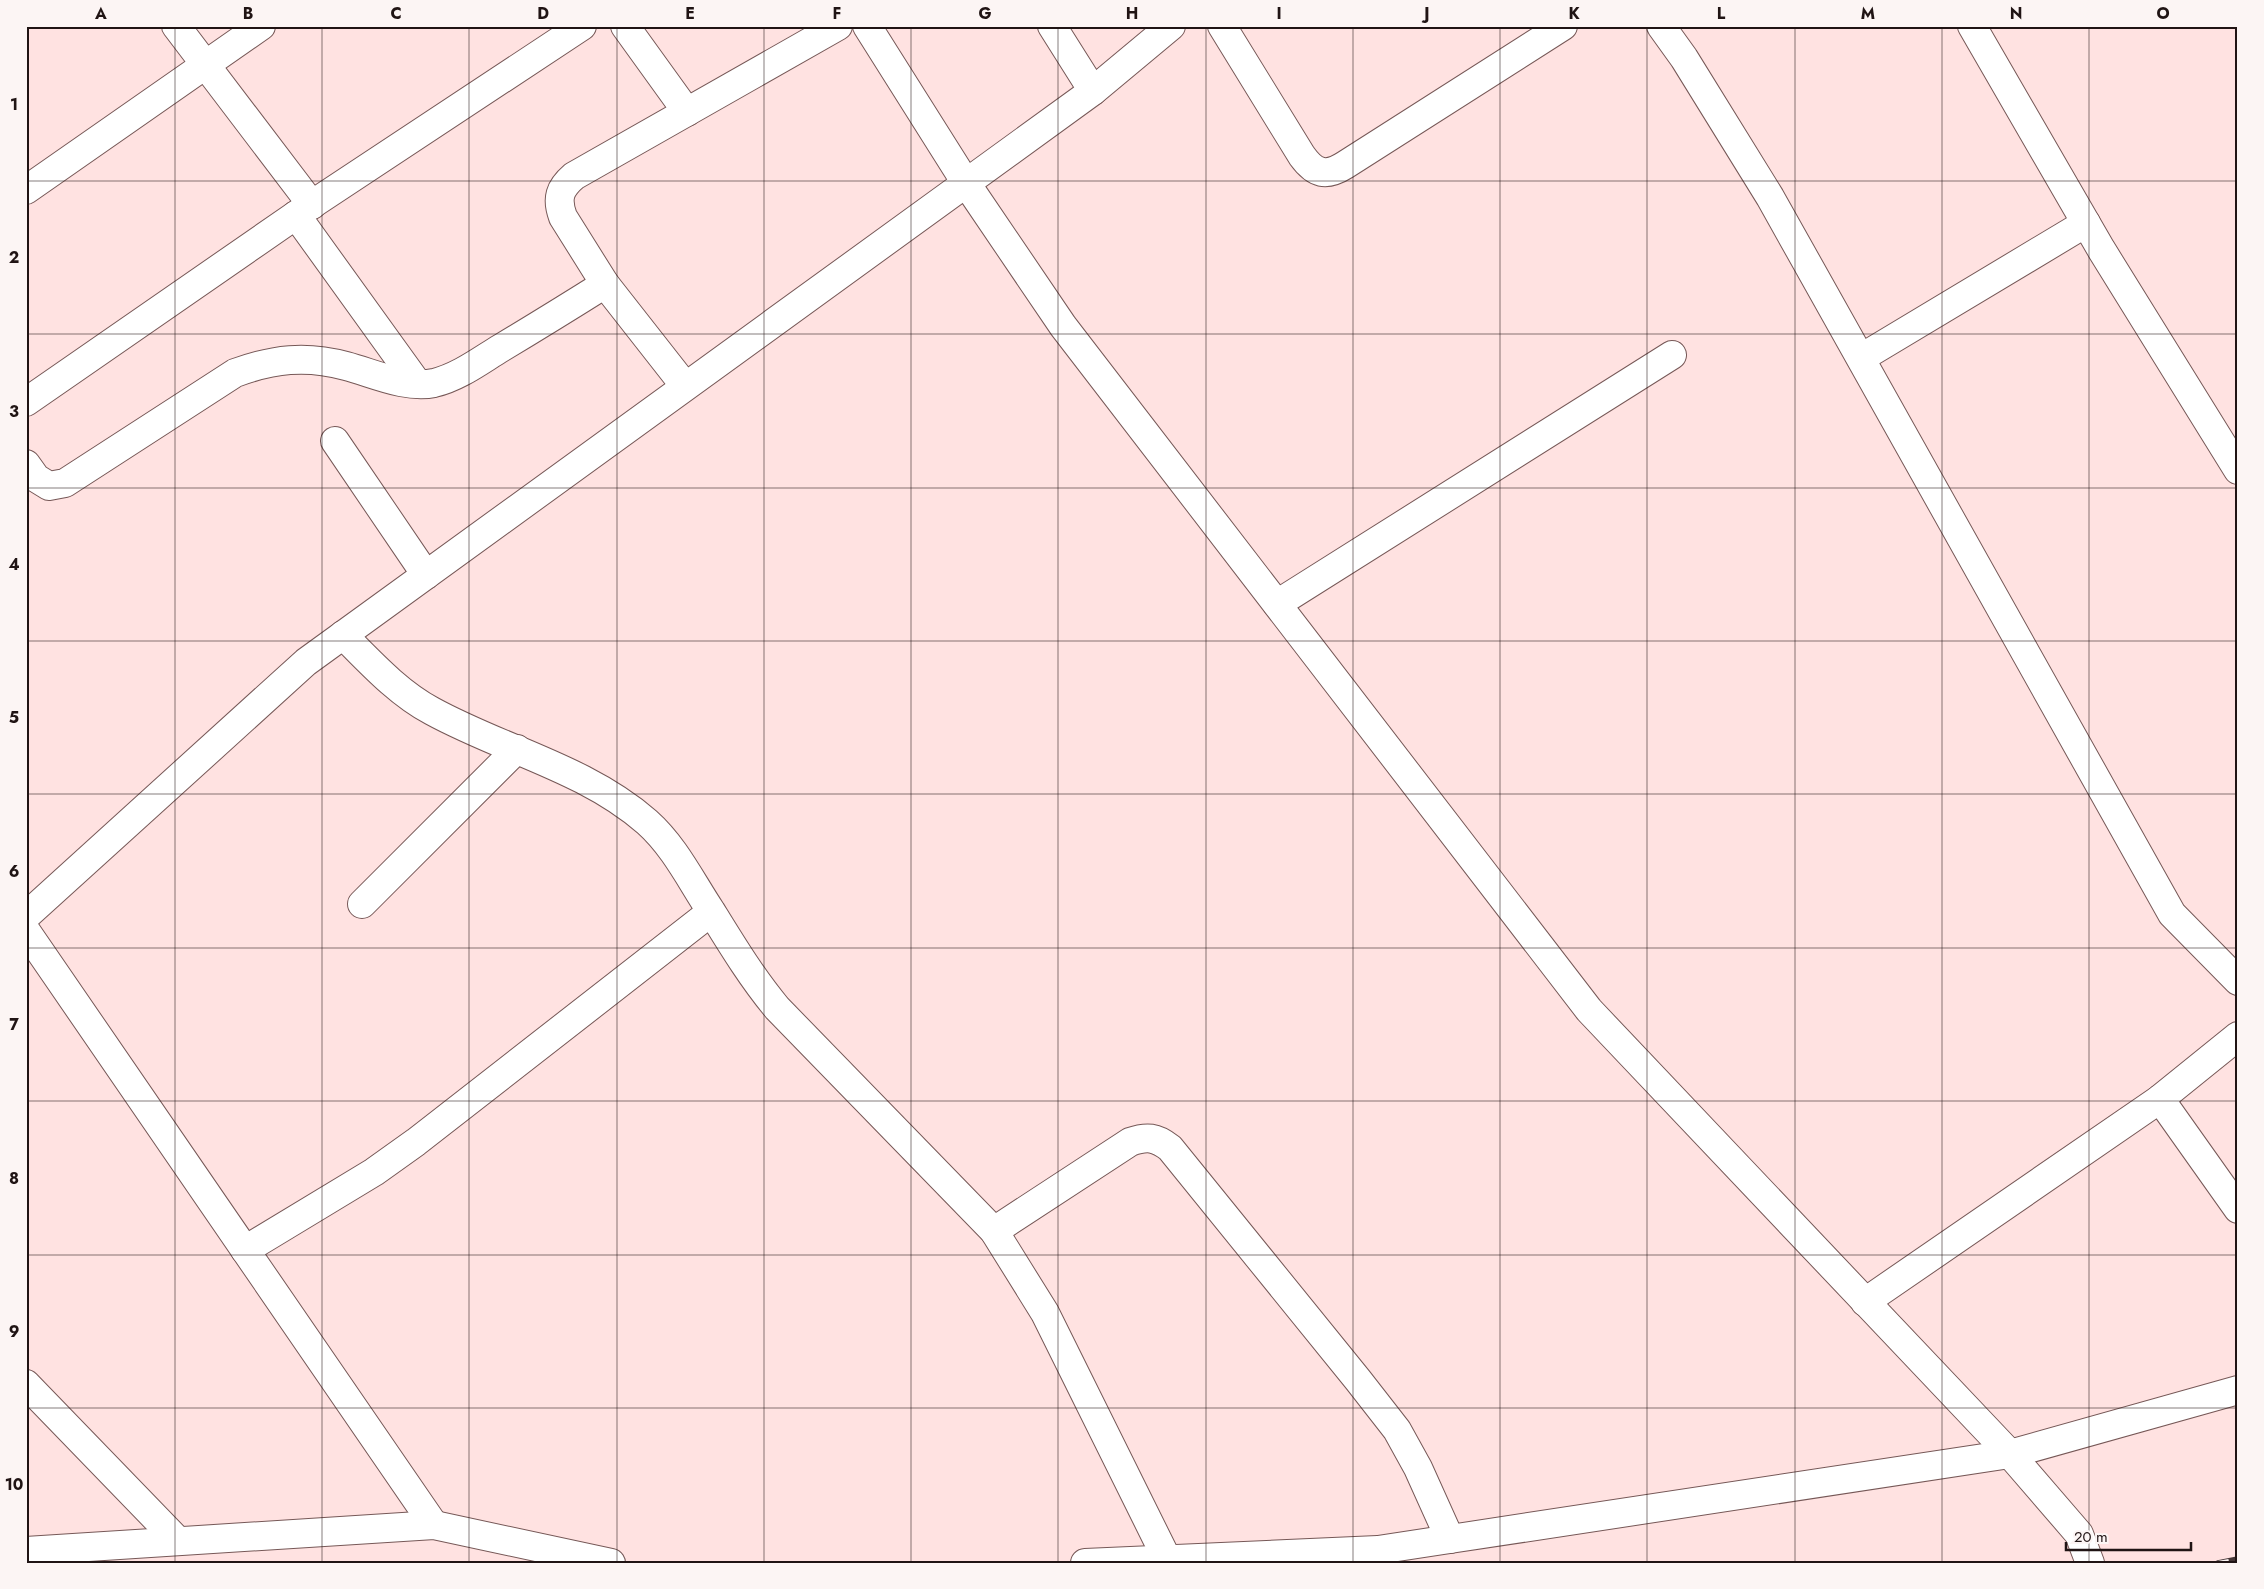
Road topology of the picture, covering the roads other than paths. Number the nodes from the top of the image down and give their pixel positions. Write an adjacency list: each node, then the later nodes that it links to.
1 (176, 26): 13 (street)
2 (261, 26): 13 (street)
3 (582, 26): 18 (street)
4 (625, 26): 15 (street)
5 (838, 26): 15 (street)
6 (867, 26): 16 (street)
7 (1052, 26): 14 (street)
8 (1171, 26): 14 (street)
9 (1222, 26): 10 (street)
10 (1563, 26)
11 (1661, 26): 22 (street)
12 (1972, 26): 19 (street)
13 (206, 64): 17 (street); 18 (street)
14 (1093, 91): 16 (street)
15 (687, 112): 20 (street)
16 (966, 183): 24 (street); 30 (street)
17 (26, 190)
18 (304, 210): 23 (street); 25 (street)
19 (2086, 223): 22 (street); 28 (street)
20 (605, 284): 23 (street); 24 (street)
21 (1672, 355): 30 (street)
22 (1861, 358): 37 (street)
23 (417, 383): 27 (street)
24 (685, 386): 29 (street)
25 (26, 402)
26 (335, 441): 29 (street)
27 (26, 464)
28 (2238, 470)
29 (426, 575): 31 (street)
30 (1277, 604): 43 (street)
31 (342, 635): 32 (street); 35 (street)
32 (518, 749): 33 (street); 34 (street)
33 (362, 904)
34 (711, 912): 41 (street); 42 (street)
35 (26, 916)
36 (29, 941): 42 (street)
37 (2238, 981)
38 (2238, 1036): 39 (street)
39 (2160, 1098): 40 (street); 43 (street)
40 (2238, 1209)
41 (994, 1230): 48 (street); 51 (street)
42 (245, 1250): 47 (street)
43 (1866, 1302): 46 (street)
44 (26, 1384): 49 (street)
45 (2238, 1390): 46 (street)
46 (2010, 1454): 48 (street); 54 (street)
47 (434, 1525): 49 (street); 52 (street)
48 (1450, 1539): 51 (street)
49 (178, 1541): 50 (street)
50 (26, 1551)
51 (1167, 1559): 53 (street)
52 (611, 1563)
53 (1085, 1563)
54 (2090, 1563)

